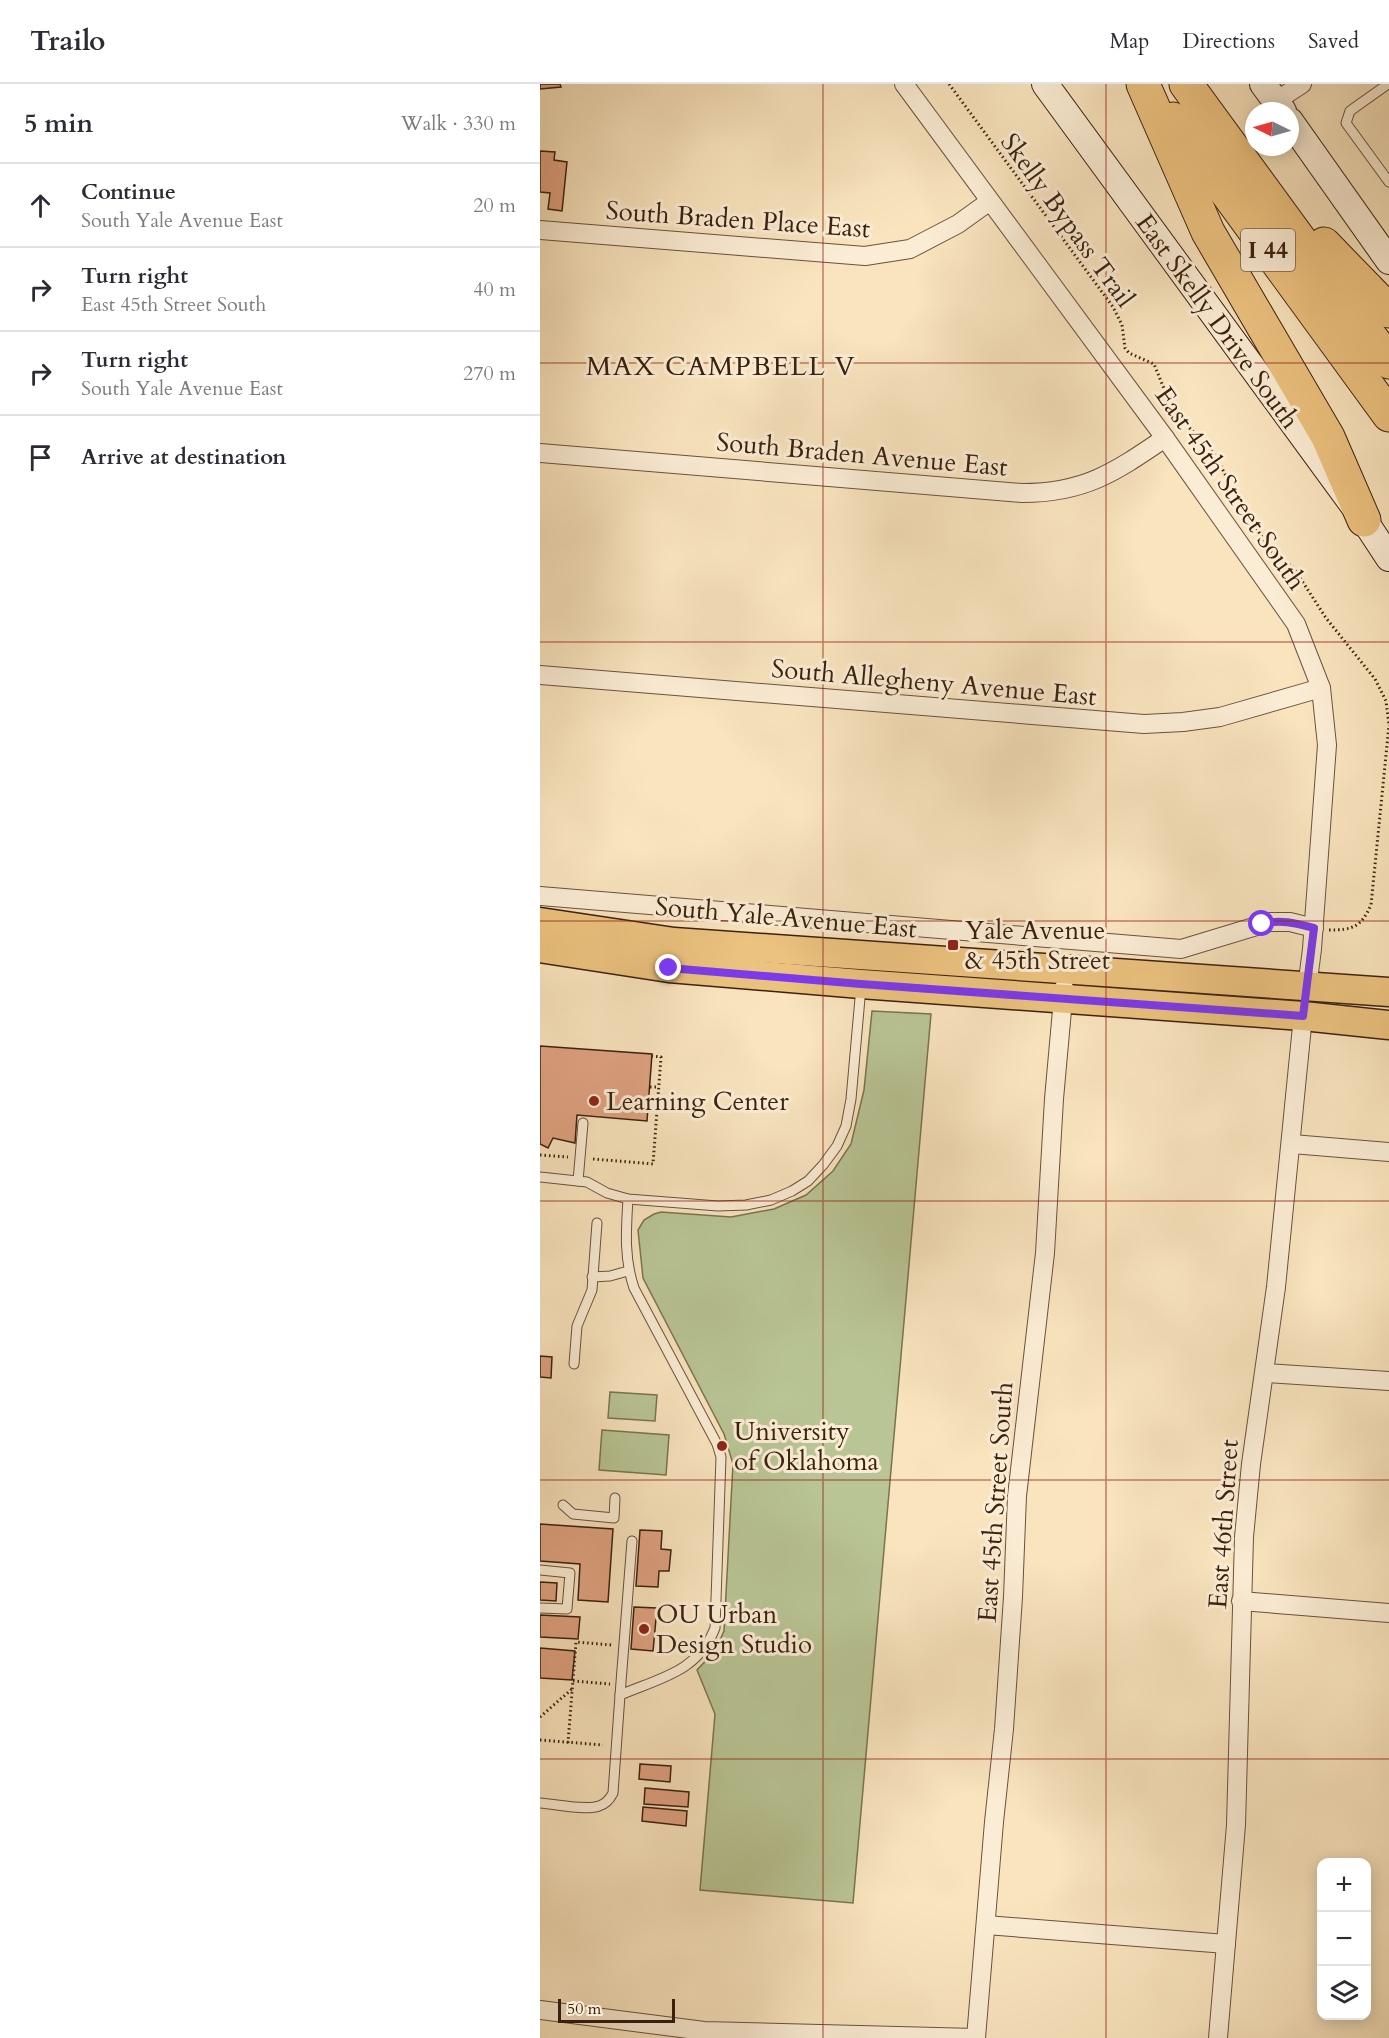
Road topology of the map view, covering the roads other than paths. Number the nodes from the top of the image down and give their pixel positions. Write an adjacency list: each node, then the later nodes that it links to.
1 (904, 84): 11 (street, East 45th Street South)
2 (1045, 84): 19 (main road, East Skelly Drive South)
3 (1145, 84): 16 (highway, I 44); 19 (highway)
4 (1186, 84): 9 (highway, I 44)
5 (1302, 84): 7 (street)
6 (1388, 84): 10 (lane)
7 (1280, 102)
8 (1299, 133): 13 (main road)
9 (1239, 157): 14 (highway); 15 (highway, I 44)
10 (1389, 182)
11 (990, 201): 12 (street, South Braden Place East); 17 (street, East 45th Street South)
12 (540, 230)
13 (1383, 248)
14 (1389, 311)
15 (1389, 362)
16 (1389, 415)
17 (1165, 438): 18 (street, South Braden Avenue East); 22 (street, East 45th Street South)
18 (540, 453)
19 (1364, 520): 20 (main road, East Skelly Drive South)
20 (1389, 558)
21 (540, 675): 22 (street, South Allegheny Avenue East)
22 (1321, 688): 25 (street, East 45th Street South)
23 (540, 896): 25 (street, South Yale Avenue East)
24 (540, 922): 27 (main road, South Yale Avenue East)
25 (1314, 928): 29 (street, East 45th Street South)
26 (540, 948): 27 (main road, South Yale Avenue East)
27 (862, 970): 28 (main road, South Yale Avenue East); 31 (main road, South Yale Avenue East); 39 (lane)
28 (1065, 970): 29 (main road, South Yale Avenue East); 31 (street, East 45th Street South)
29 (1307, 988): 30 (main road, South Yale Avenue East); 32 (main road)
30 (1389, 992)
31 (1063, 998): 32 (main road, South Yale Avenue East); 55 (street, East 45th Street South)
32 (1303, 1016): 33 (main road, South Yale Avenue East); 35 (street, East 46th Street)
33 (1389, 1025)
34 (583, 1123): 38 (lane)
35 (1292, 1144): 36 (street); 44 (street, East 46th Street)
36 (1389, 1152)
37 (540, 1177): 38 (lane)
38 (578, 1181): 39 (lane)
39 (628, 1199): 41 (lane)
40 (597, 1223): 42 (lane)
41 (628, 1271): 42 (lane); 53 (lane)
42 (592, 1277): 43 (lane)
43 (574, 1364)
44 (1265, 1373): 45 (street); 50 (street, East 46th Street)
45 (1389, 1381)
46 (615, 1498): 47 (lane)
47 (563, 1505)
48 (632, 1541): 53 (lane)
49 (540, 1570): 51 (lane)
50 (1241, 1601): 52 (street); 56 (street, East 46th Street)
51 (540, 1608)
52 (1389, 1613)
53 (620, 1695): 54 (lane)
54 (540, 1803)
55 (986, 1925): 56 (street); 59 (street, East 45th Street South)
56 (1226, 1944): 60 (street, East 46th Street)
57 (540, 2010): 58 (street)
58 (703, 2034): 59 (street)
59 (976, 2038)
60 (1218, 2038)

